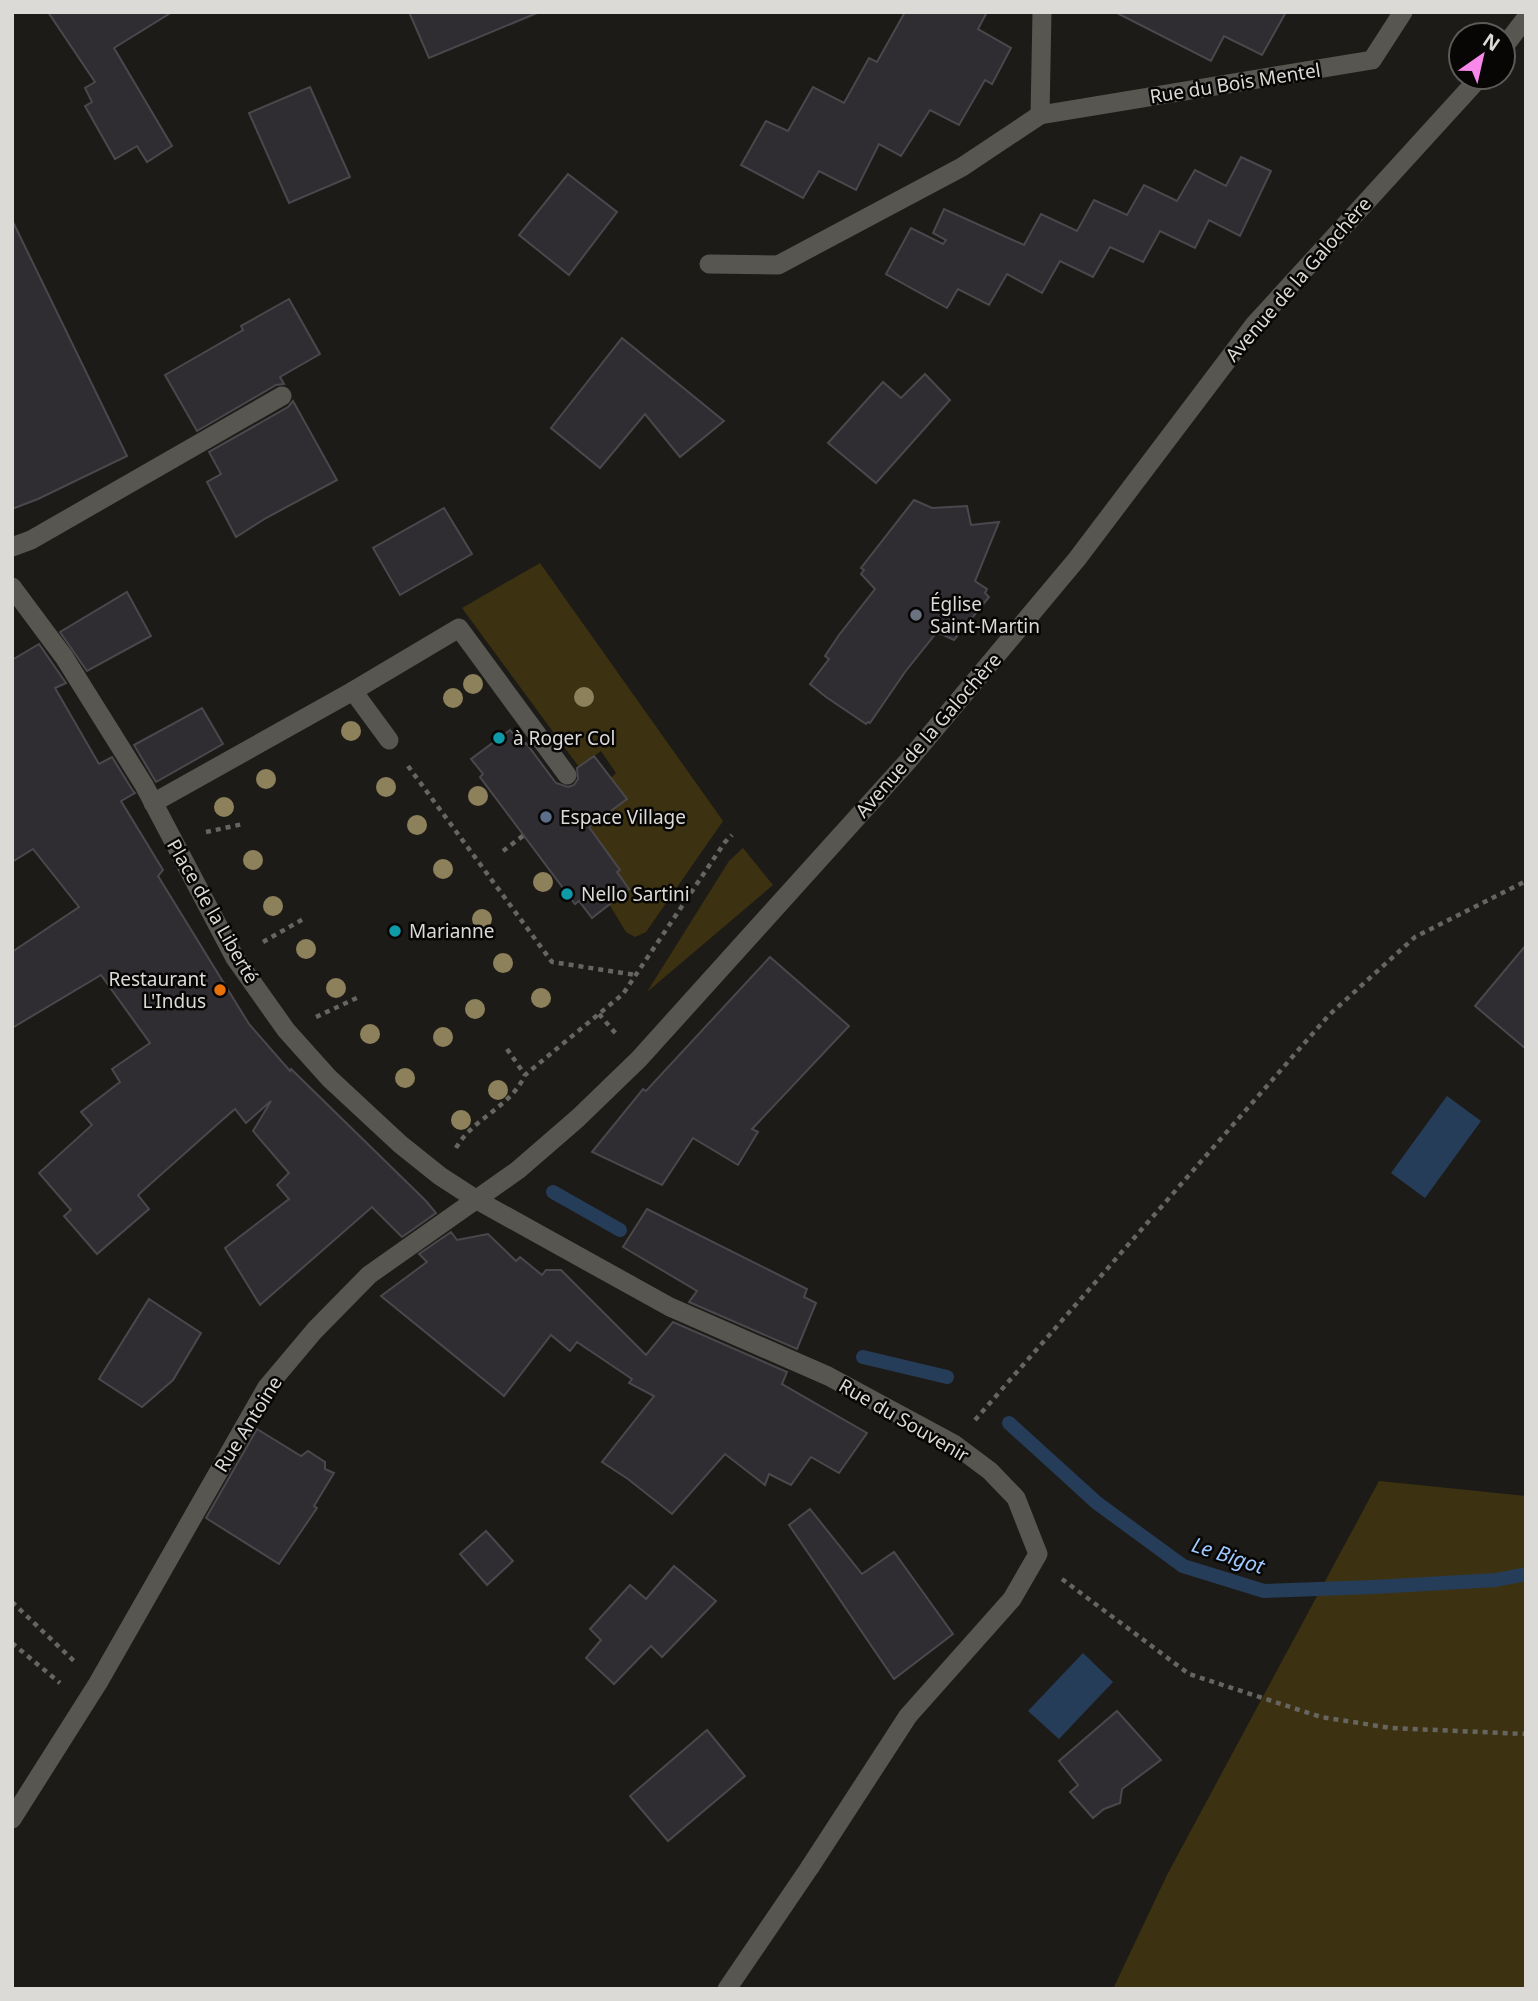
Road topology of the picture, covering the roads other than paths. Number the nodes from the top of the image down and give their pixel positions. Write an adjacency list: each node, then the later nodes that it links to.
1 (1042, 12): 4 (street)
2 (1403, 12): 4 (street, Rue du Bois Mentel)
3 (1467, 91): 13 (street, Avenue de la Galochère)
4 (1040, 115): 5 (street, Rue du Bois Mentel)
5 (709, 264)
6 (282, 396): 7 (street)
7 (12, 547)
8 (12, 587): 12 (street, Place de la Liberté)
9 (353, 691): 10 (street); 11 (street); 12 (street)
10 (389, 740)
11 (567, 775)
12 (153, 803): 13 (street, Place de la Liberté)
13 (477, 1200): 14 (street, Rue Antoine); 15 (street, Rue du Souvenir)
14 (12, 1819)
15 (727, 1989)

